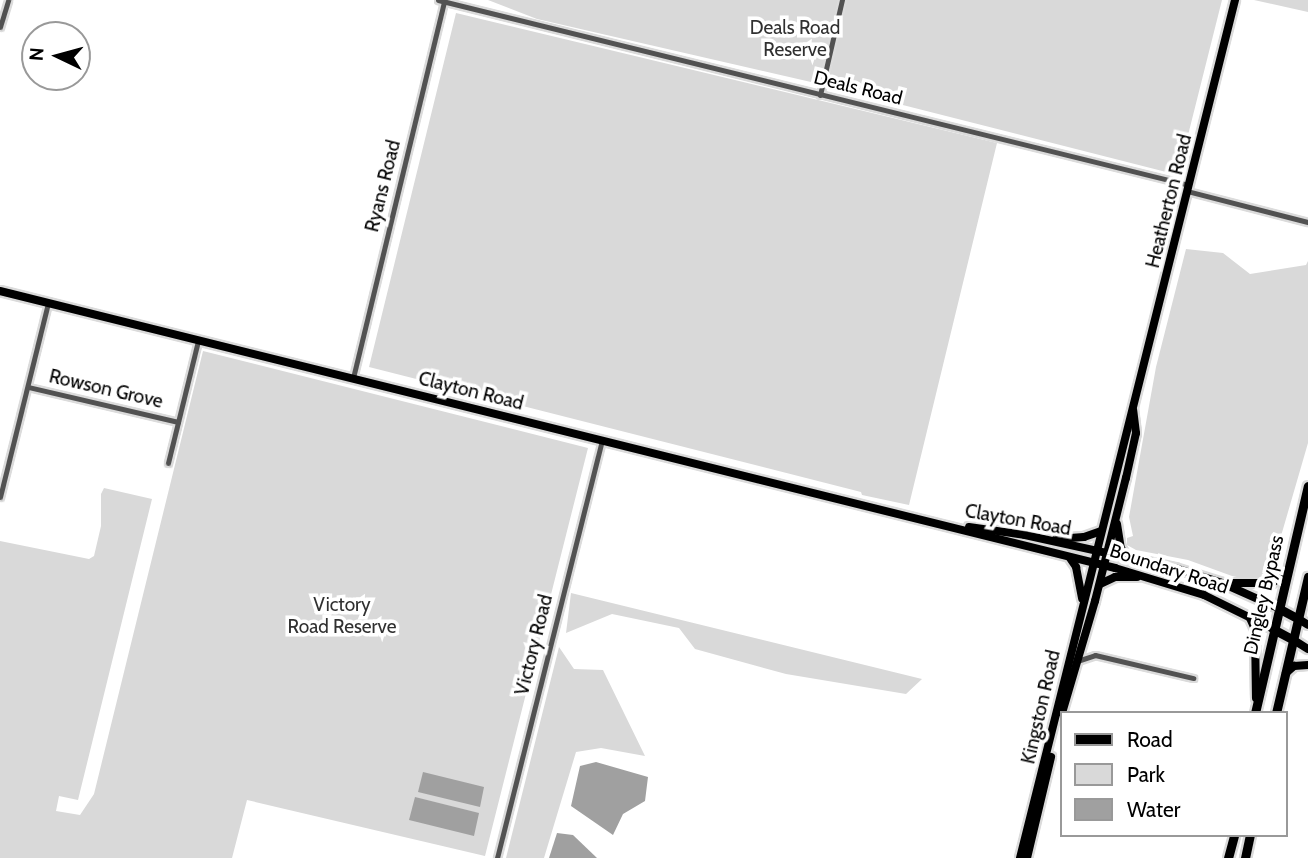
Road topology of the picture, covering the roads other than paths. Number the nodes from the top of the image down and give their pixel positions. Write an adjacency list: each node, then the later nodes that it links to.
1 (8, 0): 5 (street)
2 (842, 0): 6 (street)
3 (1235, 0): 7 (main road, Heatherton Road)
4 (441, 1): 6 (street, Deals Road); 12 (street, Ryans Road)
5 (0, 27)
6 (820, 95): 7 (street, Deals Road)
7 (1188, 188): 8 (street, Deals Road); 14 (main road, Heatherton Road)
8 (1308, 222)
9 (0, 291): 10 (main road, Clayton Road)
10 (48, 303): 11 (main road, Clayton Road); 13 (street)
11 (198, 341): 12 (main road, Clayton Road); 15 (street)
12 (353, 378): 16 (main road, Clayton Road)
13 (28, 387): 15 (street, Rowson Grove); 19 (street)
14 (1133, 410): 20 (main road, Heatherton Road); 22 (main road, Heatherton Road)
15 (178, 422): 17 (street)
16 (602, 440): 21 (main road, Clayton Road); 56 (street, Victory Road)
17 (168, 463)
18 (1308, 486): 31 (highway, Dingley Bypass)
19 (0, 497)
20 (1118, 507): 26 (main road, Heatherton Road); 28 (main road)
21 (935, 522): 23 (main road, Clayton Road); 24 (main road, Clayton Road)
22 (1101, 531): 23 (main road); 25 (main road, Heatherton Road)
23 (1042, 539): 24 (main road); 25 (main road, Clayton Road)
24 (1036, 549): 27 (main road, Clayton Road)
25 (1095, 551): 26 (main road, Boundary Road); 29 (main road, Heatherton Road)
26 (1107, 554): 28 (main road, Boundary Road); 30 (main road, Heatherton Road)
27 (1070, 557): 29 (main road, Clayton Road); 36 (main road)
28 (1129, 559): 34 (main road, Boundary Road)
29 (1093, 563): 30 (main road, Boundary Road); 36 (main road, Kingston Road)
30 (1104, 565): 32 (main road, Boundary Road); 35 (main road, Kingston Road)
31 (1286, 574): 34 (main road); 37 (highway, Dingley Bypass)
32 (1149, 577): 35 (main road); 38 (main road, Boundary Road)
33 (1308, 577): 39 (highway, Dingley Bypass)
34 (1222, 583): 37 (main road, Boundary Road)
35 (1100, 584): 42 (main road, Kingston Road)
36 (1082, 608): 57 (main road, Kingston Road)
37 (1278, 608): 39 (highway, Boundary Road); 41 (highway, Dingley Bypass)
38 (1245, 614): 41 (main road, Boundary Road); 50 (main road)
39 (1297, 618): 40 (main road, Boundary Road); 43 (highway, Dingley Bypass)
40 (1308, 625)
41 (1273, 629): 43 (highway, Boundary Road); 50 (highway, Dingley Bypass)
42 (1084, 639): 45 (street); 46 (main road, Kingston Road)
43 (1292, 639): 44 (main road, Boundary Road); 49 (highway, Dingley Bypass)
44 (1308, 649)
45 (1095, 655): 46 (street); 48 (street)
46 (1077, 661): 51 (main road, Kingston Road)
47 (1308, 665): 49 (main road)
48 (1193, 678)
49 (1283, 678): 52 (highway, Dingley Bypass)
50 (1256, 709)
51 (1063, 711)
52 (1276, 711)
53 (1060, 723): 58 (main road, Kingston Road)
54 (1233, 837): 59 (highway)
55 (1250, 837): 60 (highway)
56 (497, 858)
57 (1020, 858)
58 (1027, 858)
59 (1228, 858)
60 (1245, 858)

